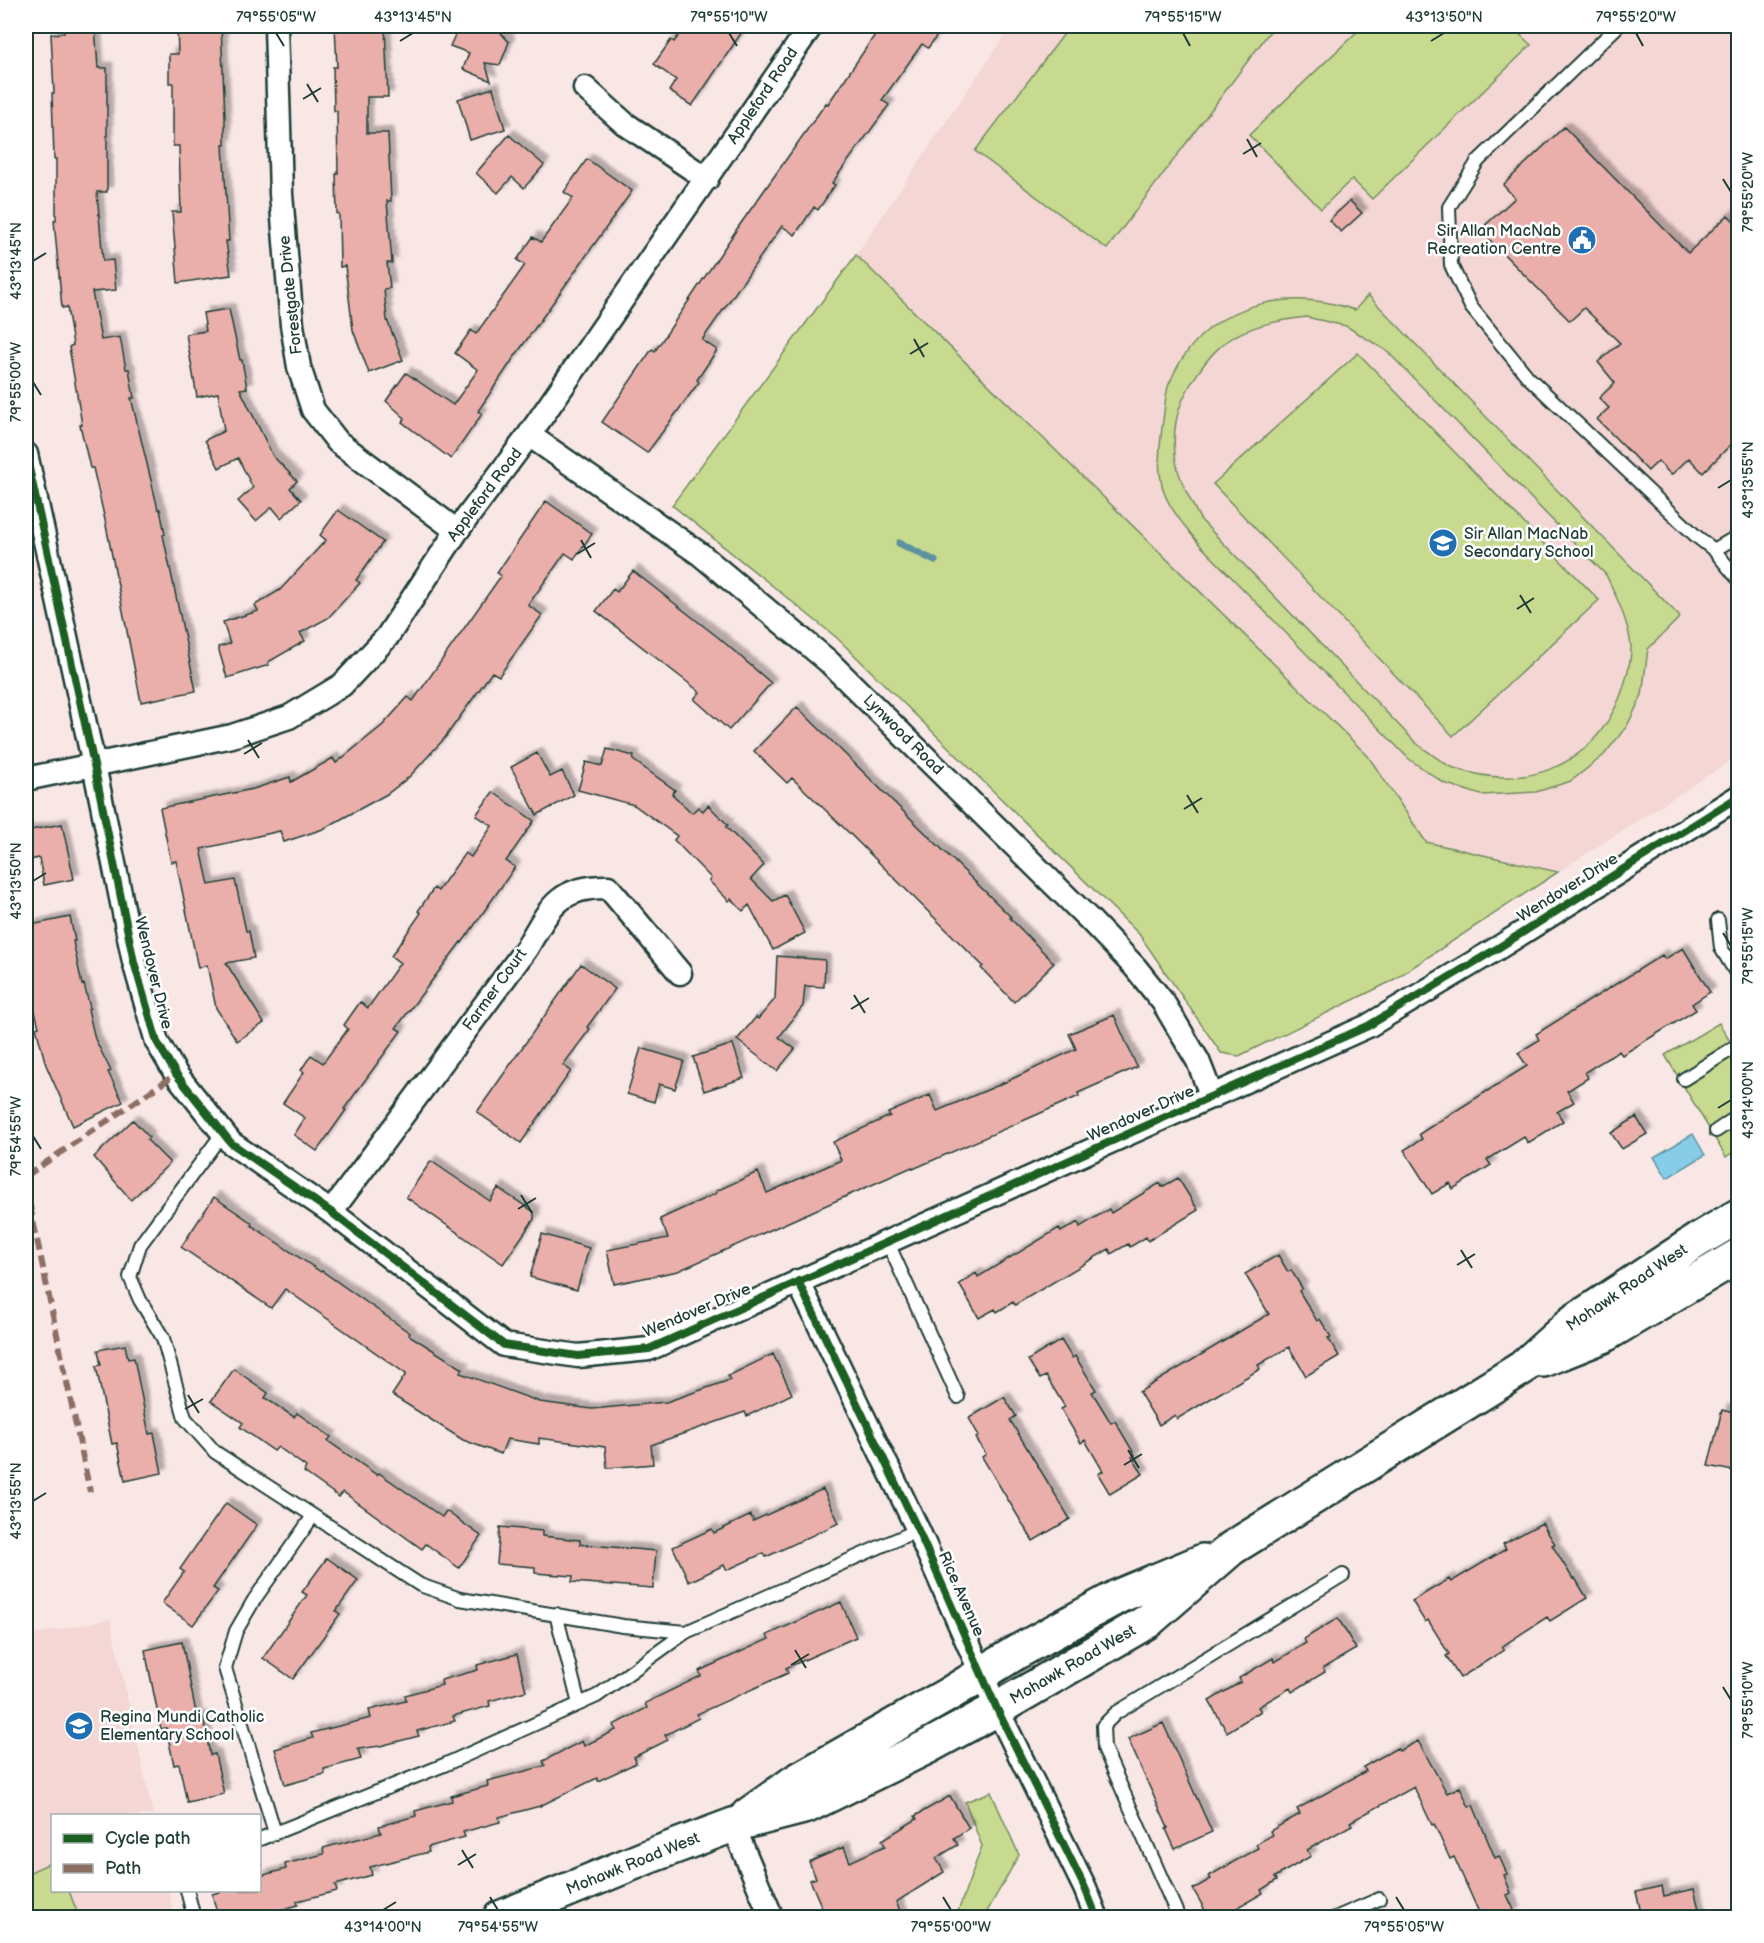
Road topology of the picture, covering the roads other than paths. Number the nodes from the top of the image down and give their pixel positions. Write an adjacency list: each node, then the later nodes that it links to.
1 (276, 26): 9 (street, Forestgate Drive)
2 (811, 26): 5 (street, Appleford Road)
3 (1618, 26): 11 (lane)
4 (585, 88): 5 (street)
5 (707, 179): 6 (street, Appleford Road)
6 (529, 435): 9 (street, Appleford Road); 21 (street, Lynwood Road)
7 (26, 454): 8 (street, Wendover Drive)
8 (30, 498): 13 (street, Wendover Drive)
9 (457, 531): 13 (street, Appleford Road)
10 (1738, 536): 11 (lane)
11 (1714, 550): 12 (lane)
12 (1738, 579)
13 (94, 765): 14 (street, Appleford Road); 24 (street, Wendover Drive)
14 (26, 779)
15 (1738, 797): 21 (street, Wendover Drive)
16 (1718, 920): 18 (lane)
17 (680, 973): 25 (street, Farmer Court)
18 (1738, 976)
19 (1738, 1045): 20 (lane)
20 (1684, 1078)
21 (1212, 1097): 27 (street, Wendover Drive)
22 (1738, 1116): 23 (lane)
23 (1716, 1131)
24 (222, 1134): 25 (street, Wendover Drive); 32 (lane)
25 (332, 1212): 29 (street, Wendover Drive)
26 (1738, 1216): 28 (main road, Mohawk Road West)
27 (887, 1241): 29 (street, Wendover Drive); 31 (lane)
28 (1724, 1248): 30 (main road, Mohawk Road West); 30 (main road, Mohawk Road West)
29 (798, 1281): 33 (street, Rice Avenue)
30 (1522, 1368): 34 (main road, Mohawk Road West)
31 (958, 1397)
32 (313, 1516): 36 (lane); 42 (lane)
33 (918, 1530): 37 (lane); 38 (street, Rice Avenue)
34 (1232, 1548): 38 (main road, Mohawk Road West); 40 (main road, Mohawk Road West)
35 (1343, 1575): 50 (lane)
36 (556, 1614): 37 (lane); 39 (lane)
37 (686, 1632): 39 (lane)
38 (981, 1674): 40 (street, Rice Avenue); 41 (main road, Mohawk Road West)
39 (579, 1704): 42 (lane)
40 (997, 1709): 41 (main road, Mohawk Road West); 49 (street, Rice Avenue)
41 (733, 1825): 47 (main road, Mohawk Road West); 48 (street)
42 (275, 1833): 43 (lane)
43 (261, 1839)
44 (188, 1892): 46 (lane)
45 (1379, 1899): 51 (lane)
46 (194, 1917)
47 (500, 1917)
48 (772, 1917)
49 (1097, 1917)
50 (1179, 1917)
51 (1335, 1917)

